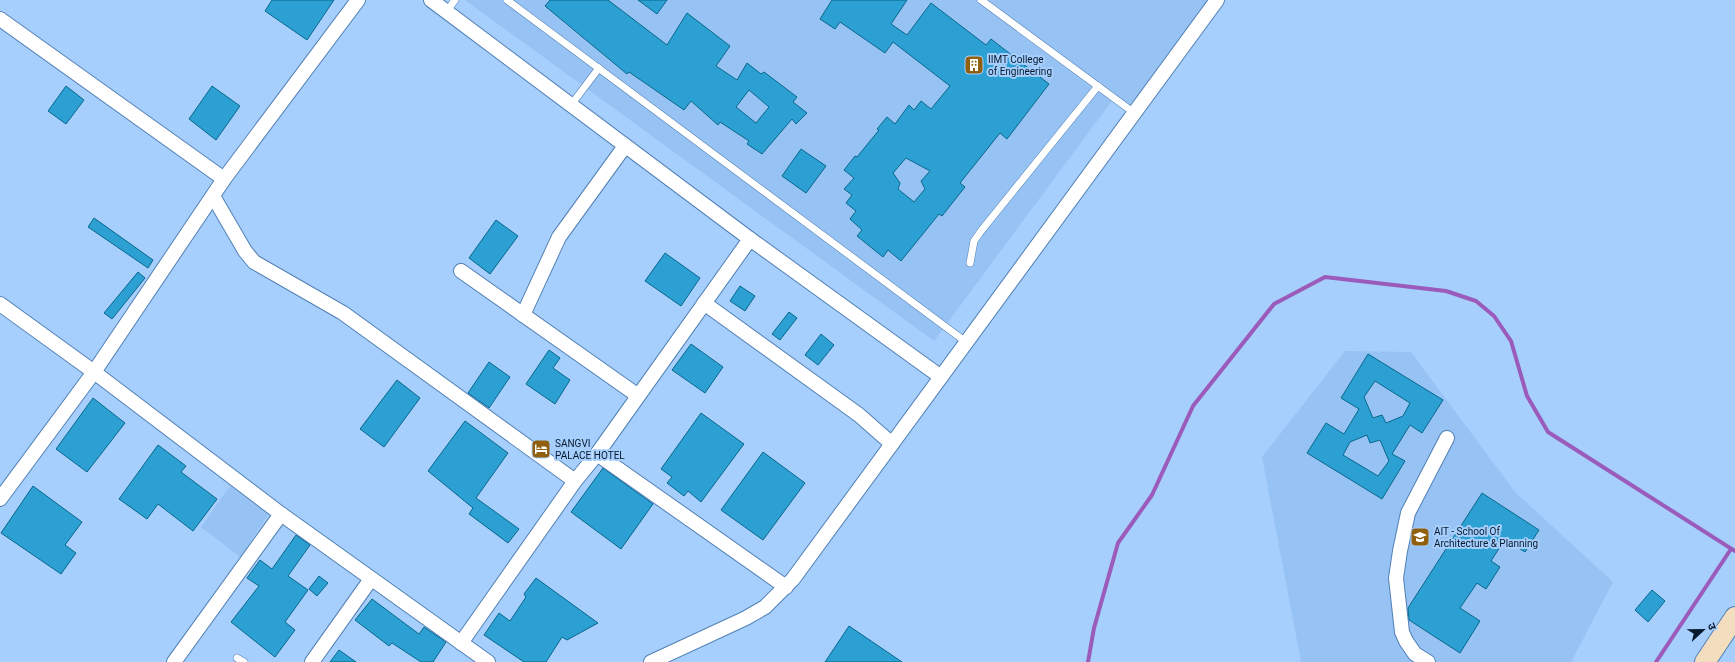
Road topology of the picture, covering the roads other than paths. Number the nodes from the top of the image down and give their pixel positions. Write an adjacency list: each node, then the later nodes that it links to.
1 (358, 0): 14 (street)
2 (431, 0): 7 (street)
3 (455, 0): 7 (lane)
4 (507, 0): 9 (lane)
5 (981, 0): 10 (lane)
6 (1217, 0): 12 (street)
7 (447, 11): 11 (street)
8 (0, 19): 14 (street)
9 (599, 68): 11 (lane); 22 (lane)
10 (1098, 86): 12 (lane); 17 (lane)
11 (571, 105): 13 (street)
12 (1134, 112): 22 (street)
13 (625, 146): 16 (street); 21 (street)
14 (224, 179): 15 (street)
15 (213, 196): 23 (street); 29 (street)
16 (750, 239): 19 (street); 24 (street)
17 (970, 263)
18 (461, 271): 21 (street)
19 (704, 303): 25 (street); 27 (street)
20 (0, 304): 23 (street)
21 (523, 315): 25 (street)
22 (966, 342): 24 (street)
23 (94, 372): 30 (street); 31 (street)
24 (941, 377): 27 (street)
25 (637, 395): 28 (street)
26 (1447, 438): 42 (street)
27 (892, 444): 33 (street)
28 (597, 454): 29 (street); 33 (street)
29 (575, 481): 35 (street)
30 (0, 499)
31 (281, 514): 32 (street); 37 (street)
32 (372, 579): 35 (street); 39 (street)
33 (786, 587): 41 (street)
34 (1735, 617): 43 (main road)
35 (461, 643): 40 (street)
36 (237, 658): 38 (lane)
37 (174, 662)
38 (244, 662)
39 (312, 662)
40 (488, 662)
41 (651, 662)
42 (1428, 662)
43 (1705, 662)

